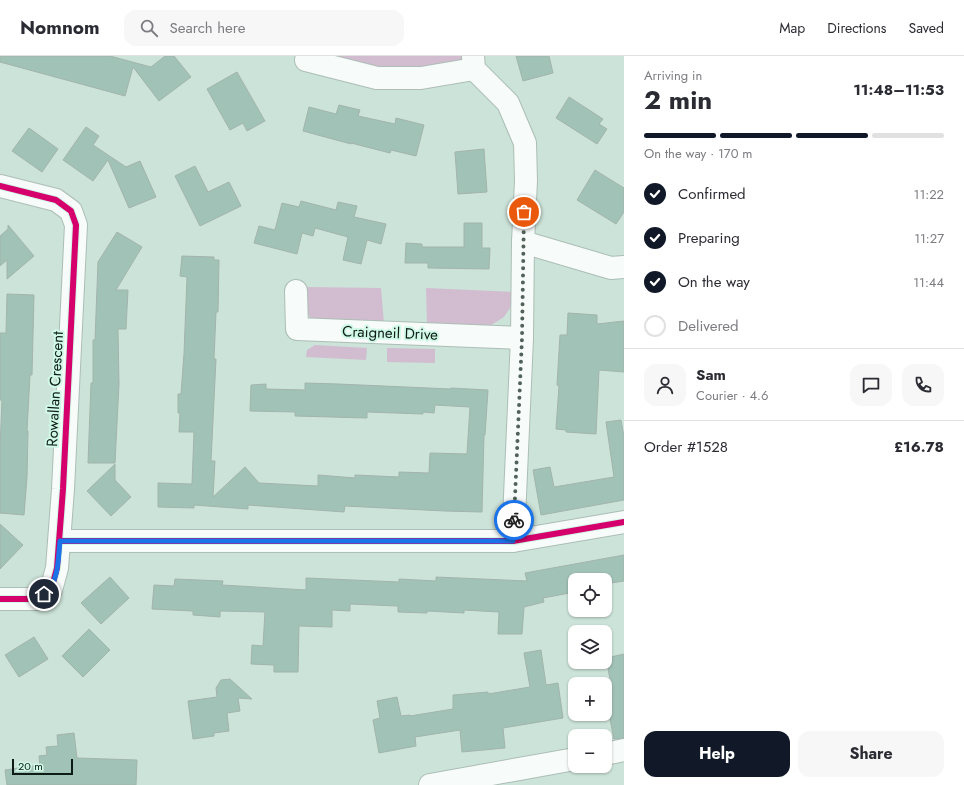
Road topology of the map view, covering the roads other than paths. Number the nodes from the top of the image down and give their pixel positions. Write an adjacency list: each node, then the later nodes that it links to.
1 (307, 56): 2 (street)
2 (473, 63): 4 (street)
3 (0, 186): 9 (street, Rowallan Crescent)
4 (523, 242): 5 (street); 7 (street)
5 (624, 267)
6 (296, 291): 7 (street, Craigneil Drive)
7 (522, 338): 10 (street)
8 (624, 522): 10 (street)
9 (60, 541): 10 (street); 11 (street, Rowallan Crescent)
10 (513, 541)
11 (0, 599)
12 (624, 750): 13 (street)
13 (612, 753)
14 (568, 760): 15 (street)
15 (430, 785)

